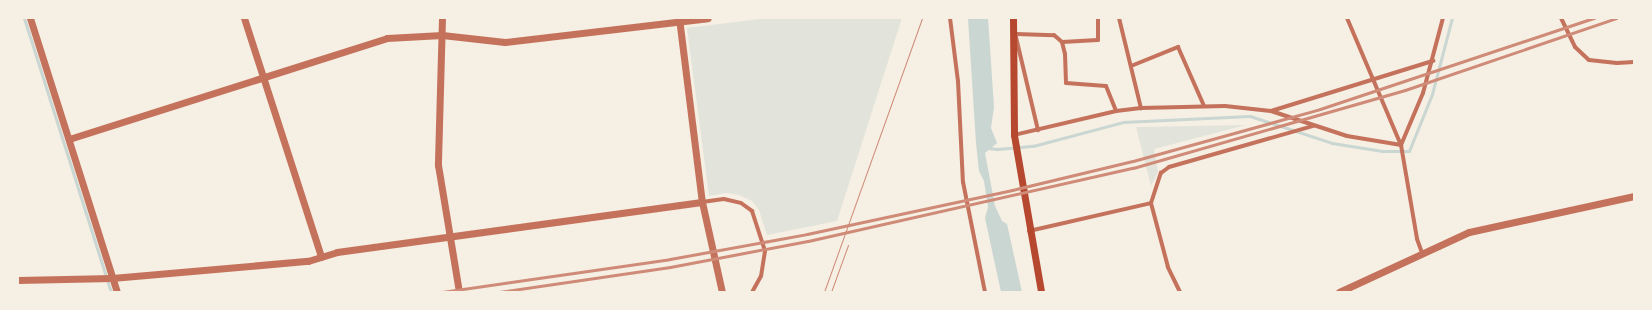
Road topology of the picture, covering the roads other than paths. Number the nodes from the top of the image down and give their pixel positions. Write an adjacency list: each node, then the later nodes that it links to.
1 (30, 18): 28 (street)
2 (244, 18): 19 (street)
3 (442, 18): 14 (street)
4 (708, 18): 11 (street)
5 (950, 18): 43 (street)
6 (1098, 18): 15 (street)
7 (1119, 18): 18 (street)
8 (1347, 18): 20 (street)
9 (1443, 18): 16 (street)
10 (1561, 18): 17 (street)
11 (680, 20): 14 (street); 31 (street)
12 (1013, 20): 13 (street); 27 (main road)
13 (1016, 34): 15 (street); 26 (street)
14 (442, 35): 19 (street); 34 (street)
15 (1062, 42): 23 (street)
16 (1432, 61): 20 (street); 29 (street)
17 (1634, 62)
18 (1131, 66): 21 (street); 22 (street)
19 (262, 76): 28 (street); 36 (street)
20 (1374, 79): 24 (street); 29 (street)
21 (1204, 106): 22 (street); 24 (street)
22 (1141, 108): 23 (street)
23 (1116, 111): 26 (street)
24 (1271, 111): 25 (street)
25 (1314, 126): 29 (street); 32 (street)
26 (1038, 130): 27 (street)
27 (1014, 135): 33 (main road)
28 (69, 139): 37 (street)
29 (1401, 145): 35 (street)
30 (1634, 196): 35 (street)
31 (702, 202): 34 (street); 41 (street); 42 (street)
32 (1151, 203): 33 (street); 45 (street)
33 (1029, 231): 44 (main road)
34 (451, 236): 36 (street); 40 (street)
35 (1422, 253): 46 (street)
36 (321, 257): 37 (street)
37 (108, 278): 38 (street); 39 (street)
38 (18, 280)
39 (118, 292)
40 (458, 292)
41 (722, 292)
42 (752, 292)
43 (985, 292)
44 (1041, 292)
45 (1180, 292)
46 (1339, 292)

